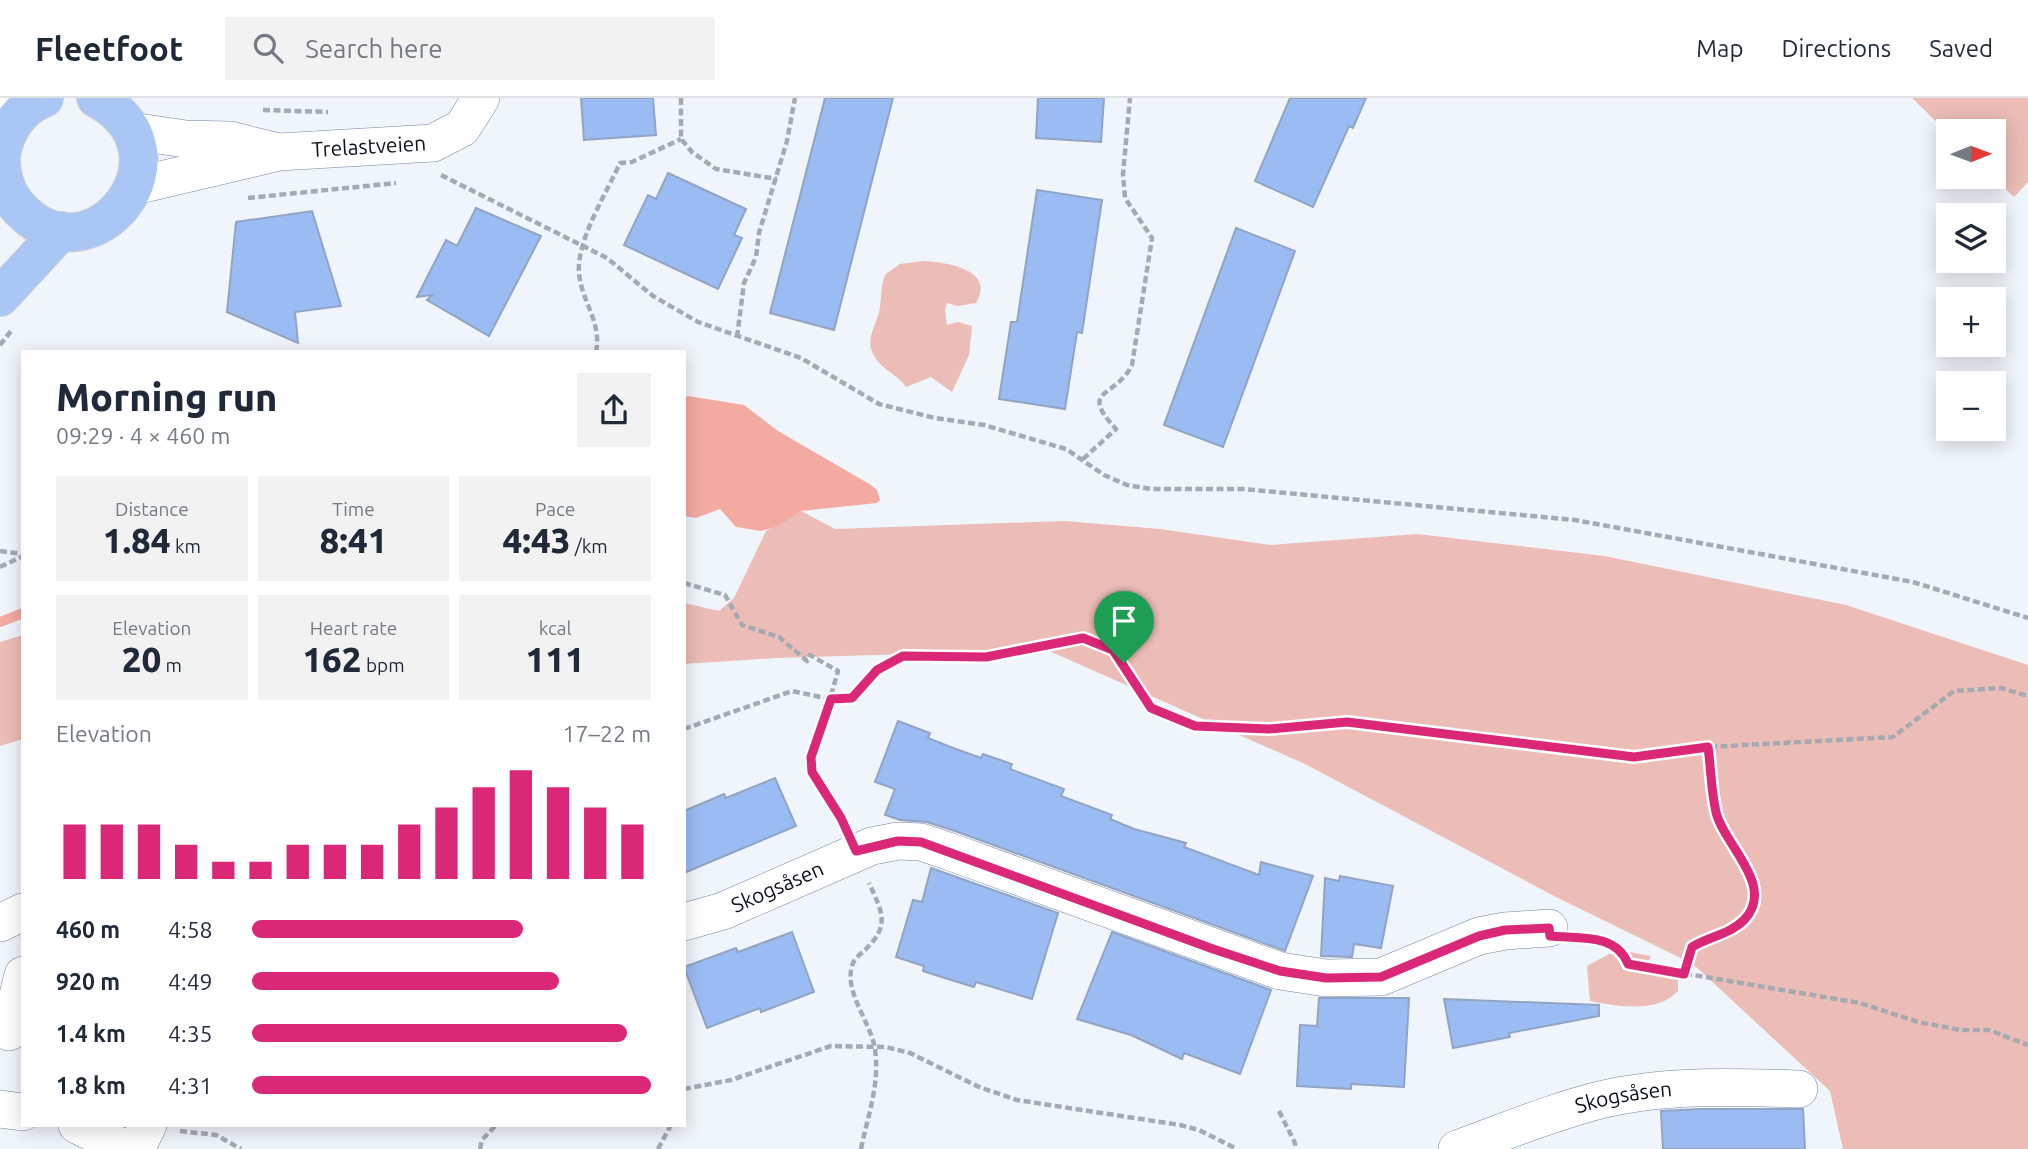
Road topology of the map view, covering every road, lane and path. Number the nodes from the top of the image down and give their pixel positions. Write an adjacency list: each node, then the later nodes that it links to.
1 (481, 98): 8 (street, Trelastveien)
2 (681, 98): 7 (path)
3 (795, 98): 11 (path)
4 (1130, 98): 22 (path)
5 (24, 102): 9 (main road)
6 (116, 110): 8 (street, Trelastveien); 13 (main road)
7 (681, 139): 11 (path); 17 (path)
8 (279, 152): 13 (street, Trelastveien)
9 (0, 159): 15 (main road)
10 (441, 176): 17 (path)
11 (777, 179): 19 (path)
12 (408, 182): 14 (path)
13 (135, 186): 16 (main road)
14 (235, 199)
15 (8, 219): 16 (main road)
16 (61, 231): 18 (main road)
17 (583, 246): 19 (path); 21 (path)
18 (8, 311): 20 (path)
19 (737, 337): 22 (path)
20 (0, 345)
21 (596, 350)
22 (1083, 459): 28 (path)
23 (0, 551): 24 (path)
24 (21, 555)
25 (21, 556): 26 (path)
26 (0, 568)
27 (686, 584): 30 (path)
28 (2028, 618)
29 (2028, 696): 32 (path)
30 (831, 699): 31 (path); 32 (path); 33 (path)
31 (686, 728)
32 (1708, 747): 38 (path)
33 (856, 851): 35 (street, Skogsåsen); 37 (street, Skogsåsen); 42 (path)
34 (21, 913): 36 (street)
35 (686, 921)
36 (0, 923)
37 (1549, 928): 38 (path)
38 (1684, 974): 41 (path)
39 (21, 983): 40 (street)
40 (9, 1031)
41 (2028, 1045)
42 (875, 1046): 43 (path); 57 (path); 58 (path)
43 (686, 1089)
44 (1799, 1089): 60 (street, Skogsåsen)
45 (0, 1109): 47 (street)
46 (1279, 1111): 59 (path)
47 (21, 1112)
48 (81, 1127): 52 (street)
49 (158, 1127): 53 (street); 54 (path)
50 (494, 1127): 55 (path)
51 (670, 1127): 56 (path)
52 (126, 1149)
53 (136, 1149)
54 (241, 1149)
55 (480, 1149)
56 (659, 1149)
57 (861, 1149)
58 (1237, 1149)
59 (1295, 1149)
60 (1457, 1149)

